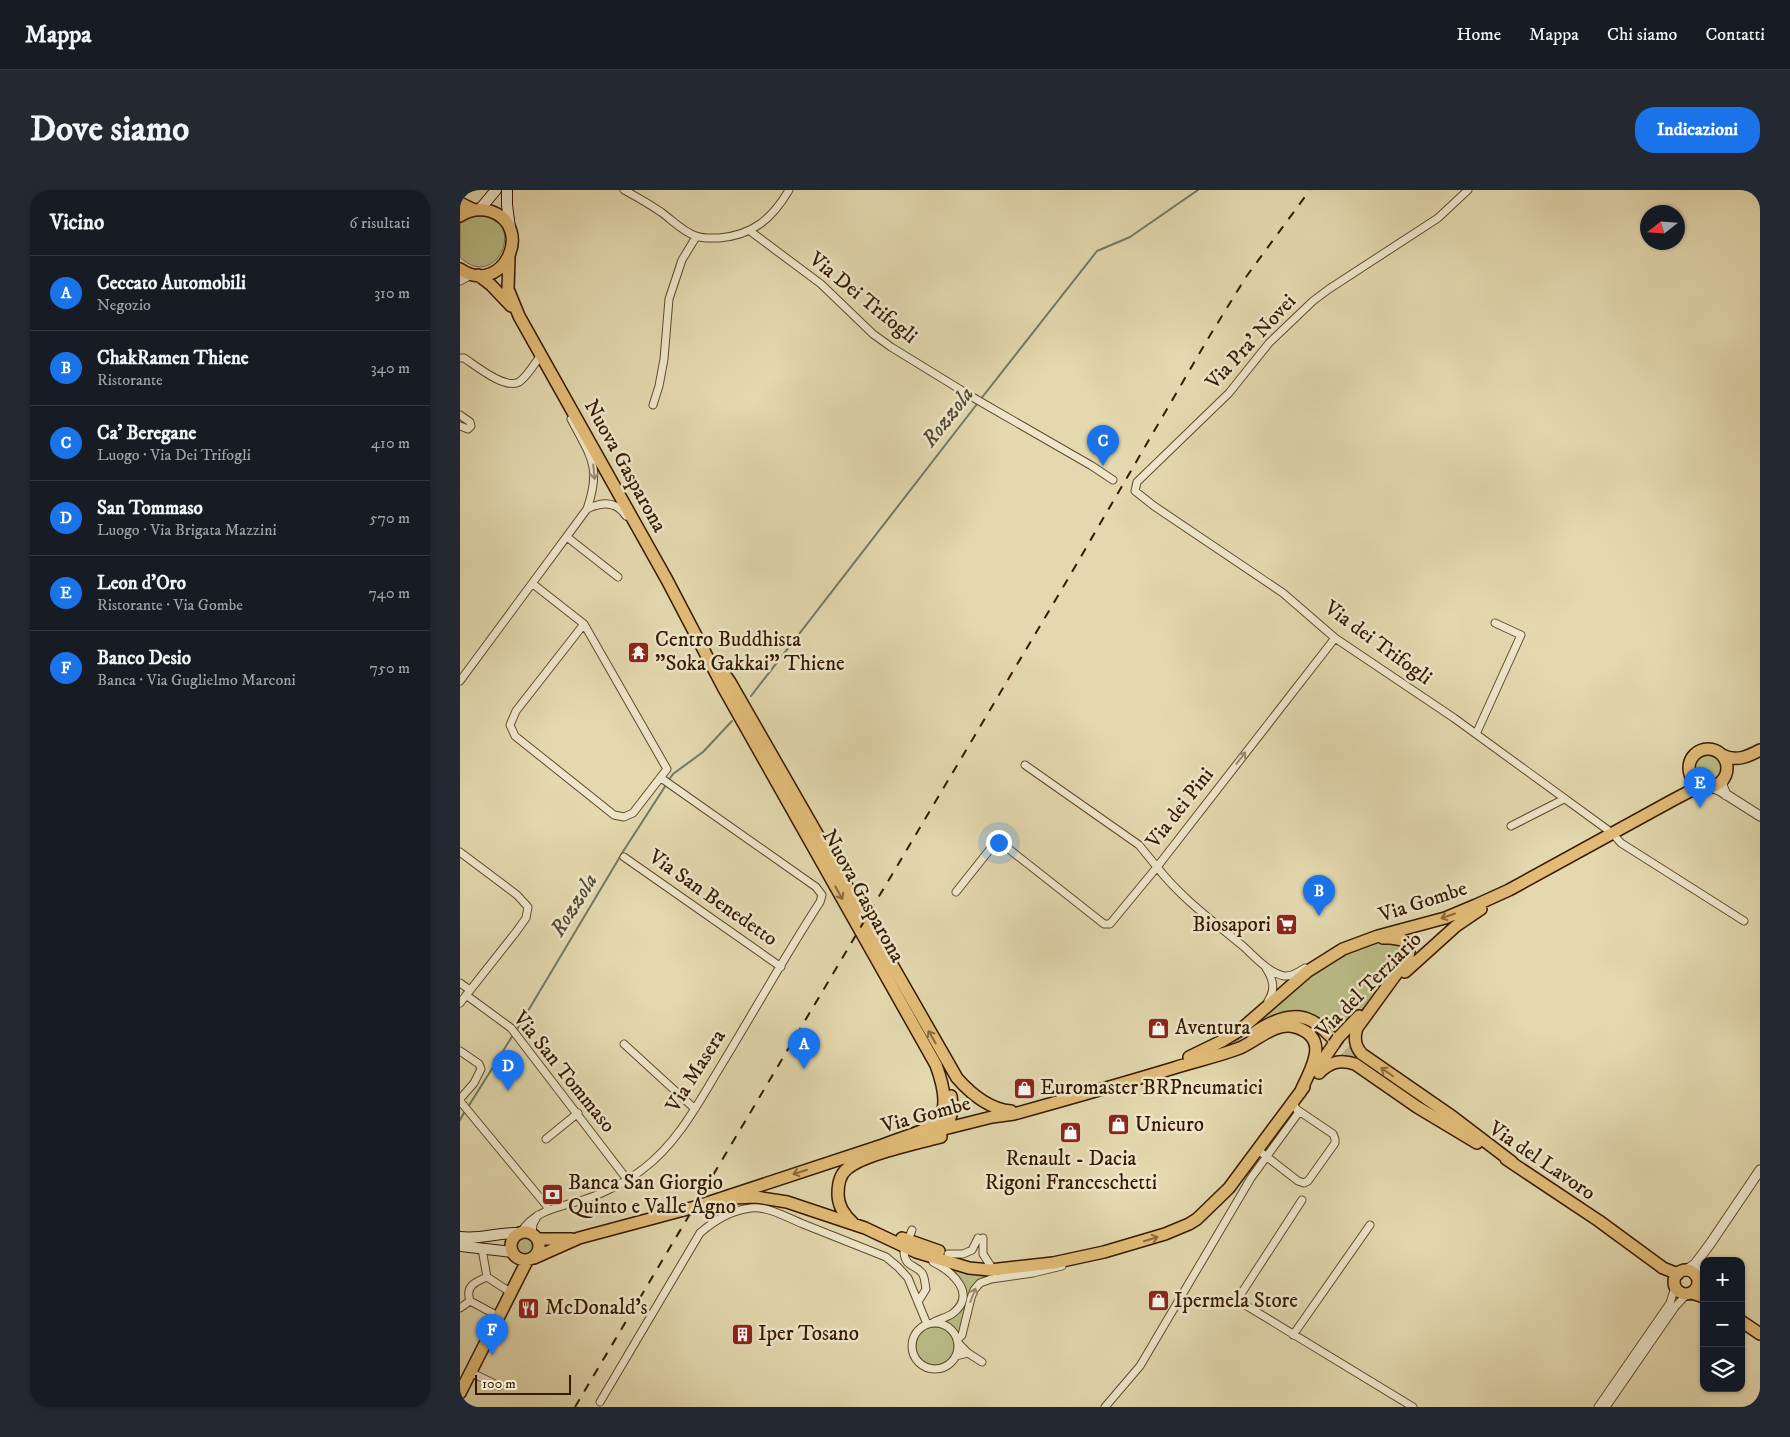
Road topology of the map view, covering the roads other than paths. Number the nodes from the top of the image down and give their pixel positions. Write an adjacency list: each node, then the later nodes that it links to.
1 (496, 190): 7 (main road)
2 (507, 190): 10 (main road)
3 (624, 190): 11 (street)
4 (789, 190): 9 (street)
5 (1468, 190): 23 (street, Via Pra' Novei)
6 (460, 203): 7 (main road)
7 (477, 209): 8 (main road); 10 (main road)
8 (460, 216)
9 (750, 231): 11 (street); 24 (street, Via Dei Trifogli)
10 (511, 232): 12 (main road, Nuova Gasparona)
11 (696, 236): 20 (street)
12 (509, 257): 14 (main road); 16 (main road, Nuova Gasparona)
13 (460, 269): 14 (main road, Nuova Gasparona)
14 (474, 275): 15 (street); 16 (main road, Nuova Gasparona)
15 (460, 280)
16 (519, 316): 17 (main road, Nuova Gasparona)
17 (541, 355): 18 (street); 19 (main road, Nuova Gasparona)
18 (460, 358)
19 (555, 379): 25 (street, one-way to 25); 28 (main road, Nuova Gasparona)
20 (653, 405)
21 (460, 415): 22 (street)
22 (460, 426)
23 (1141, 478): 33 (street, Via dei Trifogli)
24 (1113, 480)
25 (587, 509): 26 (street); 28 (street)
26 (567, 537): 27 (street); 29 (street)
27 (618, 577)
28 (667, 580): 32 (main road, Nuova Gasparona)
29 (533, 584): 31 (street); 34 (street)
30 (1495, 623): 35 (street)
31 (584, 624): 41 (street); 41 (street)
32 (697, 636): 67 (main road, Nuova Gasparona, one-way to 67); 74 (main road, Nuova Gasparona, one-way to 32)
33 (1335, 638): 35 (street, Via dei Trifogli); 51 (street, Via dei Pini, one-way to 33)
34 (460, 681)
35 (1476, 734): 44 (street, Via dei Trifogli)
36 (1755, 753): 37 (main road); 40 (main road)
37 (1722, 755): 39 (main road); 40 (main road)
38 (1025, 765): 51 (street, Via dei Pini)
39 (1688, 766): 42 (main road); 45 (main road)
40 (1725, 777): 42 (main road); 43 (street)
41 (666, 781): 57 (street, Via Masera)
42 (1707, 787): 43 (street); 45 (main road, Via Gombe)
43 (1726, 795): 46 (street)
44 (1564, 799): 47 (street); 48 (street, Via dei Trifogli)
45 (1673, 800): 48 (main road, Via Gombe)
46 (1760, 816)
47 (1512, 826)
48 (1612, 834): 52 (main road, Via Gombe); 54 (street, Via dei Trifogli)
49 (460, 852): 59 (street)
50 (624, 857): 57 (street, Via San Benedetto)
51 (1157, 867): 53 (street); 56 (street)
52 (1509, 890): 55 (main road, Via Gombe, one-way to 55); 60 (main road, Via del Terziario)
53 (956, 892)
54 (1744, 921)
55 (1343, 949): 56 (street); 60 (main road); 62 (main road, Via Gombe)
56 (1264, 965): 62 (street)
57 (781, 967): 73 (street, Via Masera)
58 (460, 983): 59 (street, Via San Tommaso)
59 (468, 992): 61 (street); 75 (street, Via San Tommaso)
60 (1384, 992): 63 (main road, Via del Terziario); 82 (main road, one-way to 60)
61 (460, 1003)
62 (1253, 1020): 68 (main road, Via Gombe)
63 (1335, 1040): 66 (main road); 70 (main road, Via del Terziario)
64 (624, 1044): 73 (street)
65 (460, 1051): 71 (street)
66 (1223, 1053): 68 (main road, Via Gombe); 70 (main road)
67 (936, 1066): 76 (main road); 79 (main road, Nuova Gasparona)
68 (1166, 1070): 74 (main road, Via Gombe)
69 (1399, 1087): 82 (main road, Via del Lavoro)
70 (1300, 1093): 72 (main road, Via del Terziario); 82 (main road)
71 (464, 1104): 91 (street)
72 (1295, 1107): 80 (main road, Via del Terziario); 80 (street)
73 (695, 1109): 84 (street, Via Masera)
74 (1018, 1113): 76 (main road, Via Gombe); 78 (main road)
75 (578, 1114): 77 (street); 84 (street, Via San Tommaso)
76 (946, 1127): 78 (main road); 79 (main road, Via Gombe)
77 (546, 1139)
78 (920, 1143): 90 (main road)
79 (878, 1147): 81 (main road, Via Gombe)
80 (1262, 1154): 86 (main road, Via del Terziario); 89 (street, Via del Terziario)
81 (847, 1157): 88 (main road, Via Gombe, one-way to 88); 90 (main road)
82 (1512, 1162): 112 (main road, Via del Lavoro)
83 (1760, 1170): 112 (street)
84 (626, 1178): 91 (street, Via Masera)
85 (1760, 1178): 107 (street)
86 (1228, 1188): 89 (street); 104 (main road, Via del Terziario, one-way to 86)
87 (1302, 1200): 122 (street)
88 (715, 1201): 93 (main road, Via del Terziario); 98 (main road, Via Gombe)
89 (1238, 1201): 131 (street, Via del Terziario)
90 (838, 1202): 93 (main road)
91 (548, 1210): 92 (street, Via Masera)
92 (538, 1214): 95 (street); 95 (street, Via Masera)
93 (854, 1224): 96 (main road, Via del Terziario)
94 (1370, 1225): 122 (street)
95 (527, 1234): 98 (main road); 99 (main road); 105 (main road); 108 (main road)
96 (885, 1236): 103 (main road, Via del Terziario); 106 (main road, Via del Terziario)
97 (460, 1237): 99 (main road)
98 (579, 1238): 102 (main road)
99 (474, 1239): 100 (street); 101 (street)
100 (460, 1244): 101 (main road)
101 (485, 1249): 105 (main road); 111 (street)
102 (552, 1251): 108 (main road); 114 (main road)
103 (910, 1252): 109 (main road, Via del Terziario); 116 (street); 119 (street, Via del Terziario)
104 (1104, 1252): 109 (main road, Via del Terziario); 123 (street, Via del Terziario, one-way to 104)
105 (513, 1254): 108 (main road); 114 (main road)
106 (948, 1254): 109 (main road, Via del Terziario); 109 (street)
107 (1707, 1257)
108 (530, 1259): 114 (main road)
109 (996, 1269)
110 (1700, 1274): 113 (street)
111 (487, 1277): 114 (street); 115 (street)
112 (1678, 1278): 113 (main road); 113 (main road); 133 (street)
113 (1695, 1289): 134 (street)
114 (511, 1290): 118 (main road)
115 (470, 1301): 117 (street); 118 (street)
116 (918, 1302): 119 (street); 130 (street)
117 (460, 1308)
118 (498, 1316): 127 (main road)
119 (930, 1323): 123 (street); 125 (street)
120 (1745, 1325): 121 (main road)
121 (1760, 1334)
122 (1293, 1335): 132 (street)
123 (958, 1342): 124 (street); 125 (street)
124 (968, 1354): 125 (street); 126 (street)
125 (956, 1356)
126 (982, 1362)
127 (466, 1374): 128 (street); 129 (main road)
128 (499, 1386)
129 (460, 1393)
130 (600, 1402)
131 (1105, 1407)
132 (1413, 1407)
133 (1598, 1407)
134 (1606, 1407)

